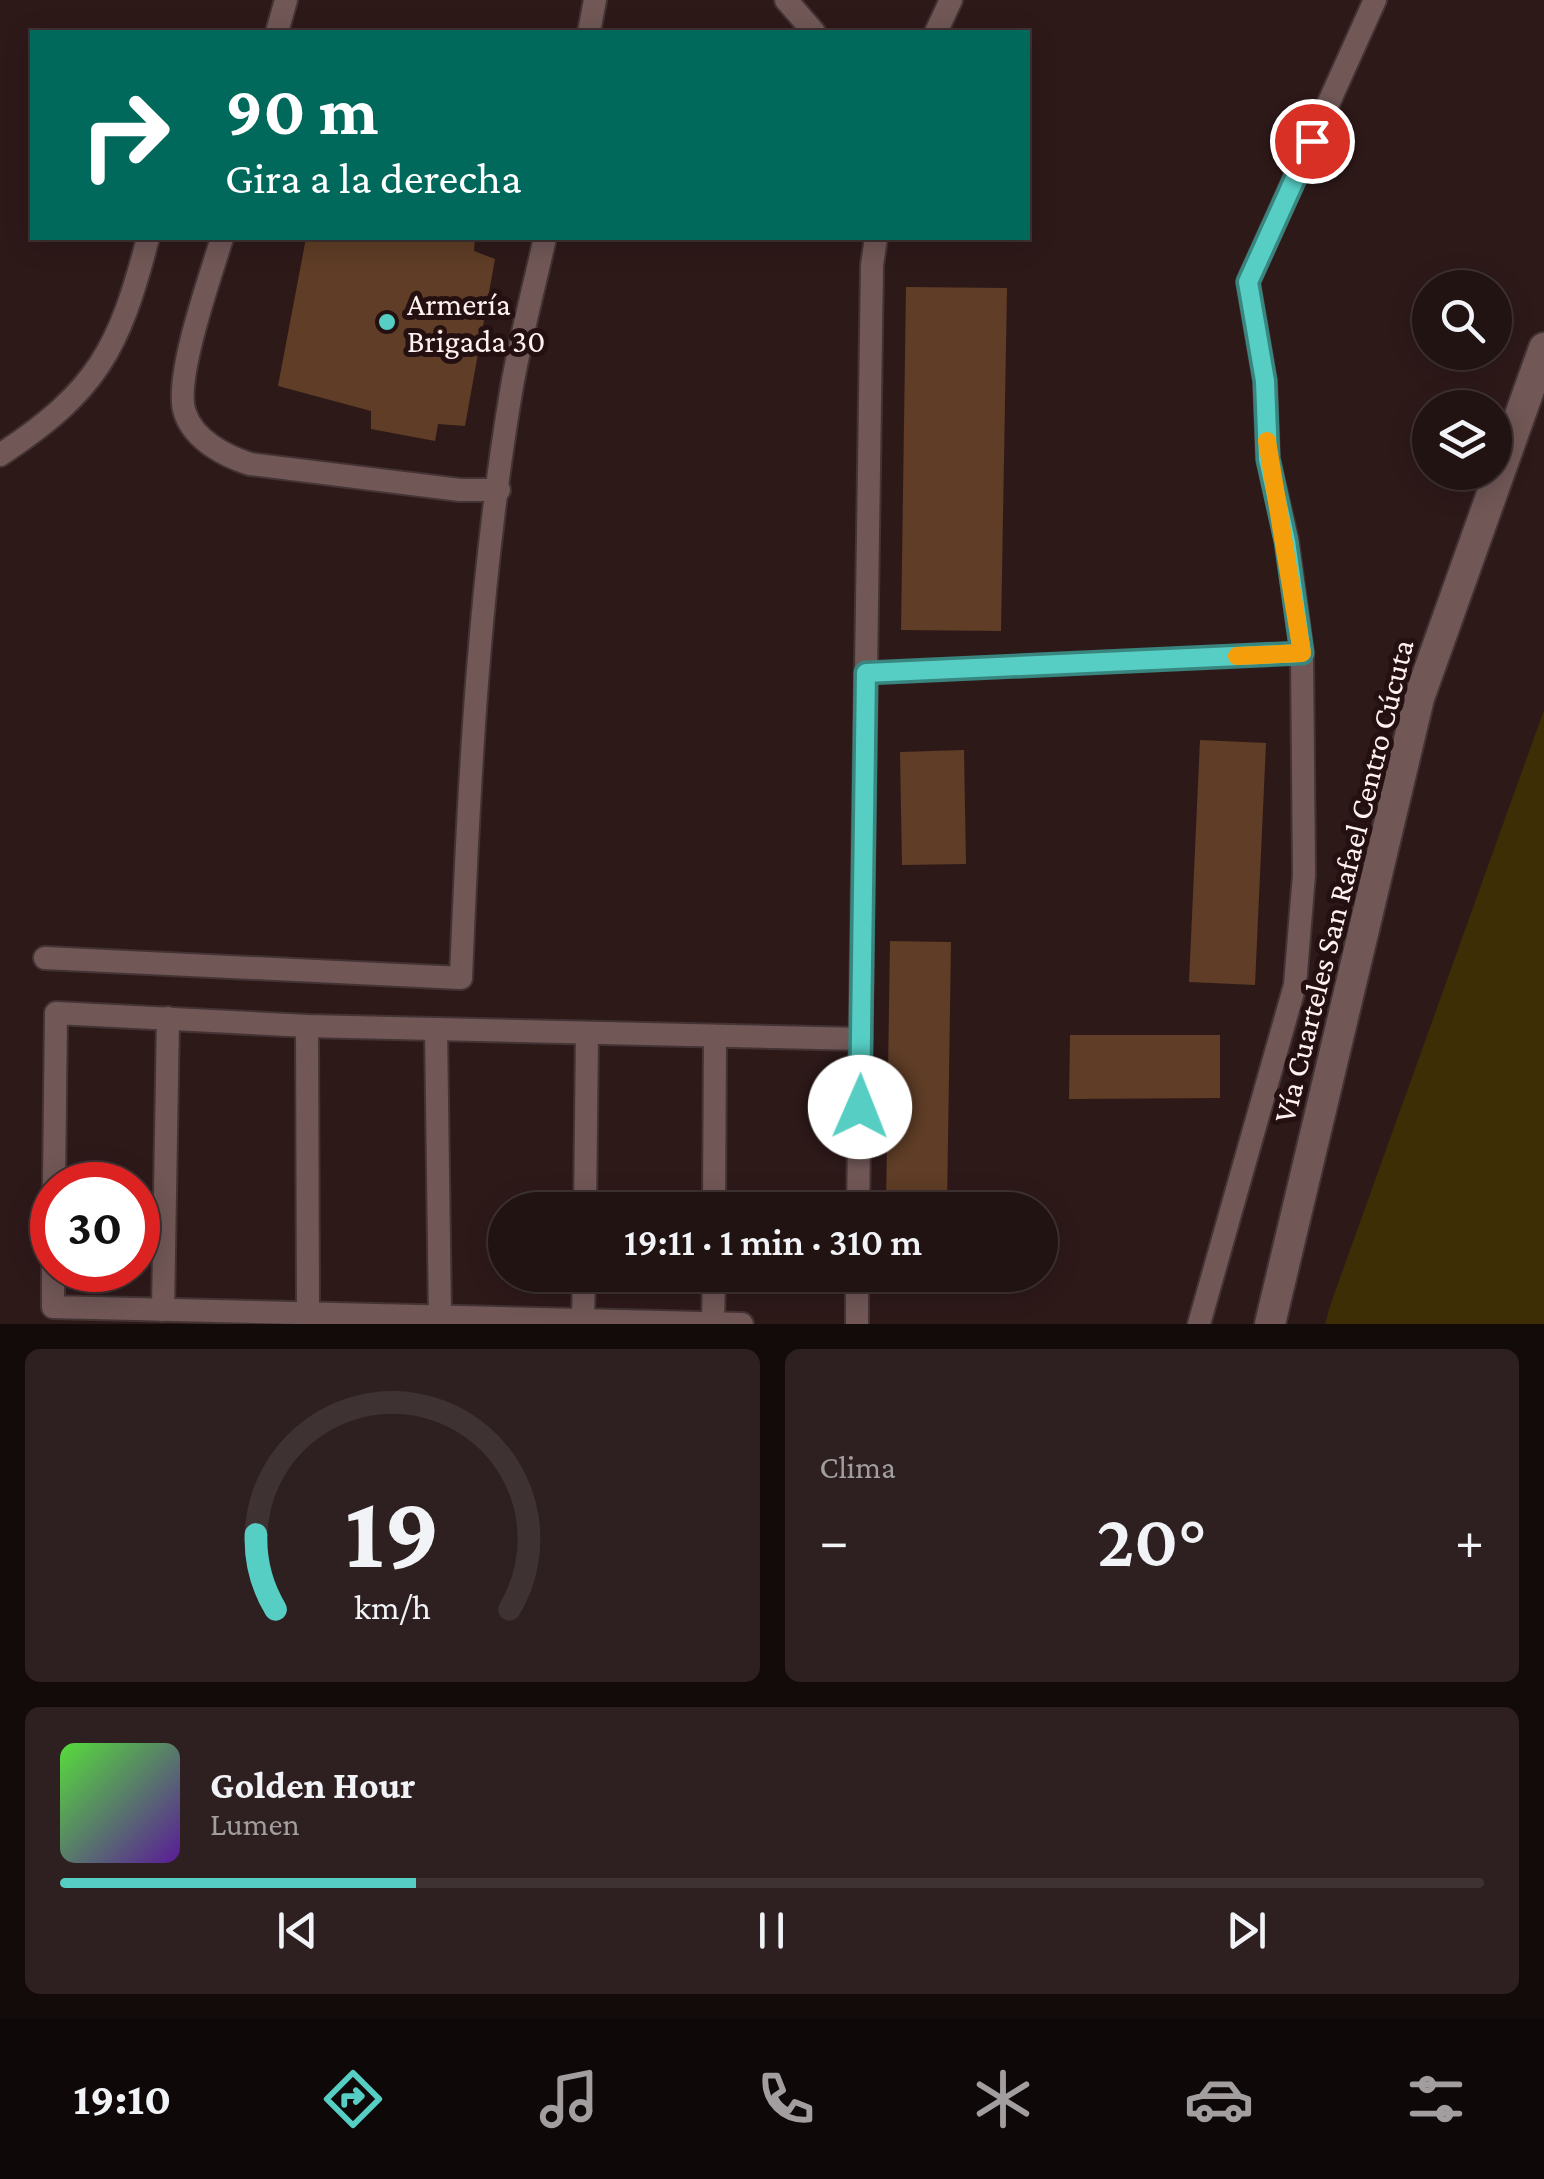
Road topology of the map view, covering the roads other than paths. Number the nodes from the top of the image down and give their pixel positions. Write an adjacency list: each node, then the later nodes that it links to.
1 (286, 0): 6 (street)
2 (596, 0): 7 (street)
3 (786, 0): 8 (street)
4 (951, 0): 9 (street)
5 (1376, 0): 17 (street)
6 (278, 30)
7 (589, 30)
8 (812, 30)
9 (937, 30)
10 (147, 240): 15 (street)
11 (221, 240): 16 (street)
12 (546, 240): 16 (street)
13 (876, 240): 18 (street)
14 (1544, 348): 42 (main road, Vía Cuarteles San Rafael Centro Cúcuta)
15 (0, 455)
16 (499, 490): 19 (street)
17 (1302, 653): 18 (lane); 41 (street)
18 (866, 673): 25 (street)
19 (45, 958)
20 (168, 1018): 21 (street); 26 (street); 34 (street)
21 (307, 1026): 22 (street); 35 (street)
22 (436, 1029): 23 (street); 36 (street)
23 (587, 1034): 24 (street); 27 (street)
24 (715, 1037): 25 (street); 28 (street)
25 (861, 1038): 29 (street)
26 (54, 1162)
27 (585, 1192)
28 (714, 1192)
29 (858, 1192)
30 (53, 1292): 34 (street)
31 (584, 1292): 37 (street)
32 (714, 1292): 38 (street)
33 (857, 1292): 40 (street)
34 (164, 1310): 35 (street)
35 (308, 1314): 36 (street)
36 (440, 1317): 37 (street)
37 (583, 1320): 38 (street)
38 (713, 1324): 39 (street)
39 (742, 1324)
40 (857, 1324)
41 (1198, 1324)
42 (1270, 1324)

